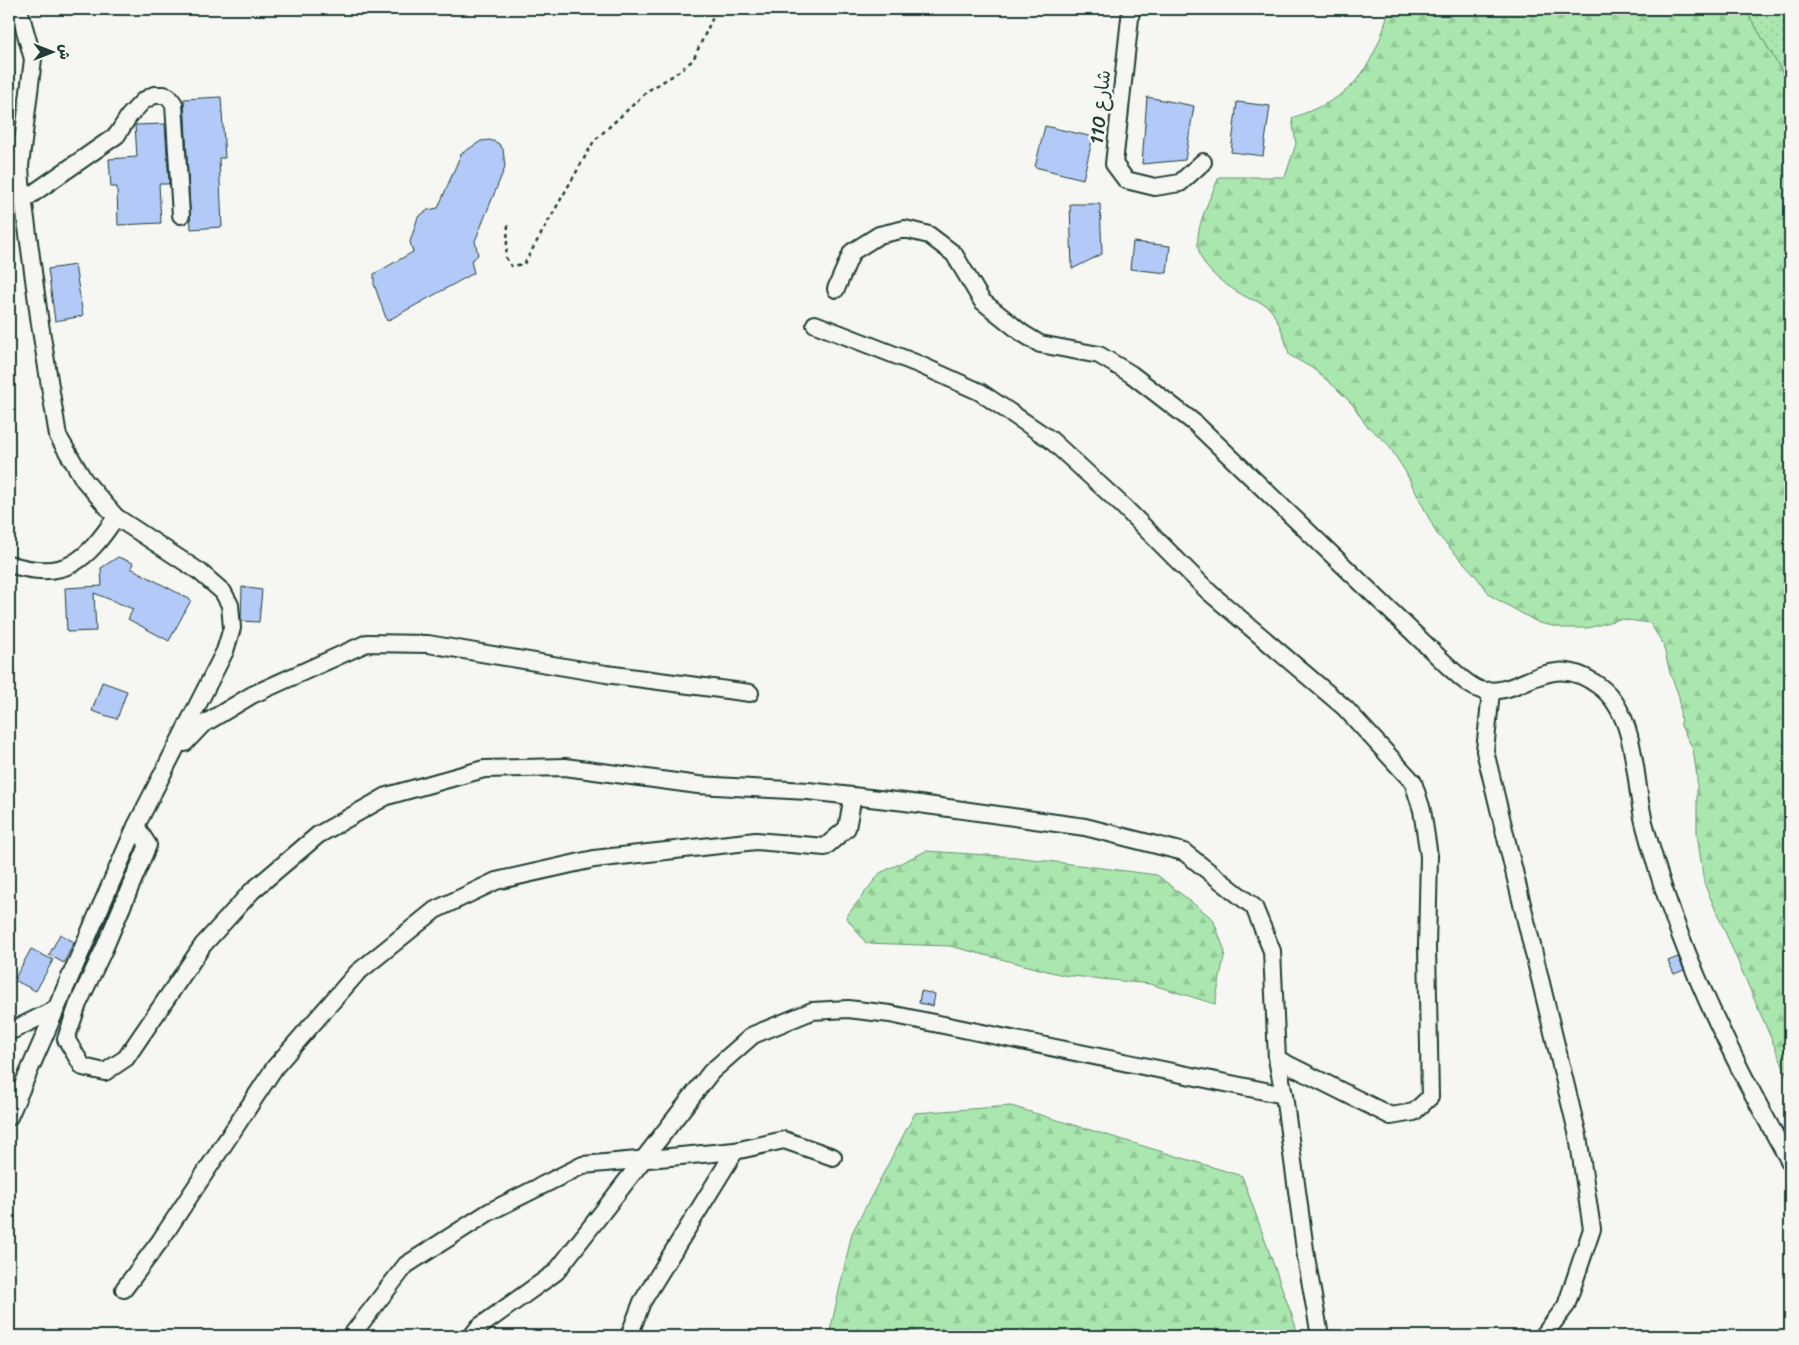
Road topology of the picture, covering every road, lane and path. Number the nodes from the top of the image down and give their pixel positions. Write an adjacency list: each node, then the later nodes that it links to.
1 (19, 9): 5 (street)
2 (714, 9): 7 (path)
3 (1131, 9): 4 (street, شارع 110)
4 (1203, 162)
5 (25, 198): 6 (street); 10 (street)
6 (181, 215)
7 (508, 225)
8 (836, 289): 12 (street)
9 (815, 324): 19 (street)
10 (116, 517): 11 (street); 14 (street)
11 (9, 564)
12 (1491, 691): 25 (street); 31 (street)
13 (750, 693): 14 (street)
14 (171, 758): 16 (street)
15 (853, 796): 16 (street); 19 (street); 26 (street)
16 (136, 826): 17 (street)
17 (56, 1009): 18 (street); 21 (street)
18 (9, 1032)
19 (1277, 1059): 20 (street)
20 (1284, 1094): 24 (street); 30 (street)
21 (9, 1117)
22 (735, 1151): 23 (street); 24 (street); 29 (street)
23 (833, 1157)
24 (644, 1160): 27 (street); 28 (street)
25 (1790, 1162)
26 (124, 1289)
27 (351, 1336)
28 (472, 1336)
29 (629, 1336)
30 (1320, 1336)
31 (1543, 1336)

